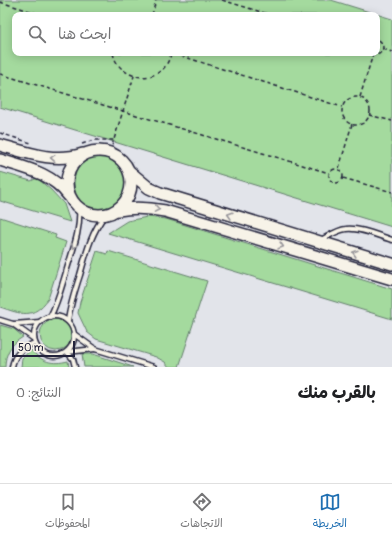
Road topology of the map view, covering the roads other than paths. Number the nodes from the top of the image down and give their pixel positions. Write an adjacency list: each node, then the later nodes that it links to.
1 (0, 145): 2 (street, one-way to 1)
2 (91, 152): 4 (street); 5 (street)
3 (0, 160): 5 (street)
4 (130, 172): 7 (street); 10 (street, one-way to 4)
5 (70, 197): 6 (street)
6 (79, 208): 8 (street); 13 (lane, one-way to 13)
7 (118, 210): 8 (street); 12 (street, one-way to 12)
8 (105, 215): 15 (lane)
9 (392, 240): 10 (lane)
10 (318, 242): 11 (street, one-way to 10)
11 (392, 264)
12 (392, 279)
13 (50, 317): 15 (lane); 16 (lane)
14 (0, 320): 17 (lane)
15 (68, 321): 18 (lane)
16 (40, 322): 17 (lane); 19 (lane)
17 (13, 324): 19 (lane)
18 (74, 334): 20 (lane); 21 (lane)
19 (35, 341): 21 (lane); 22 (lane)
20 (95, 349): 21 (lane); 24 (lane)
21 (67, 352): 23 (lane)
22 (12, 367)
23 (75, 367)
24 (154, 367)

